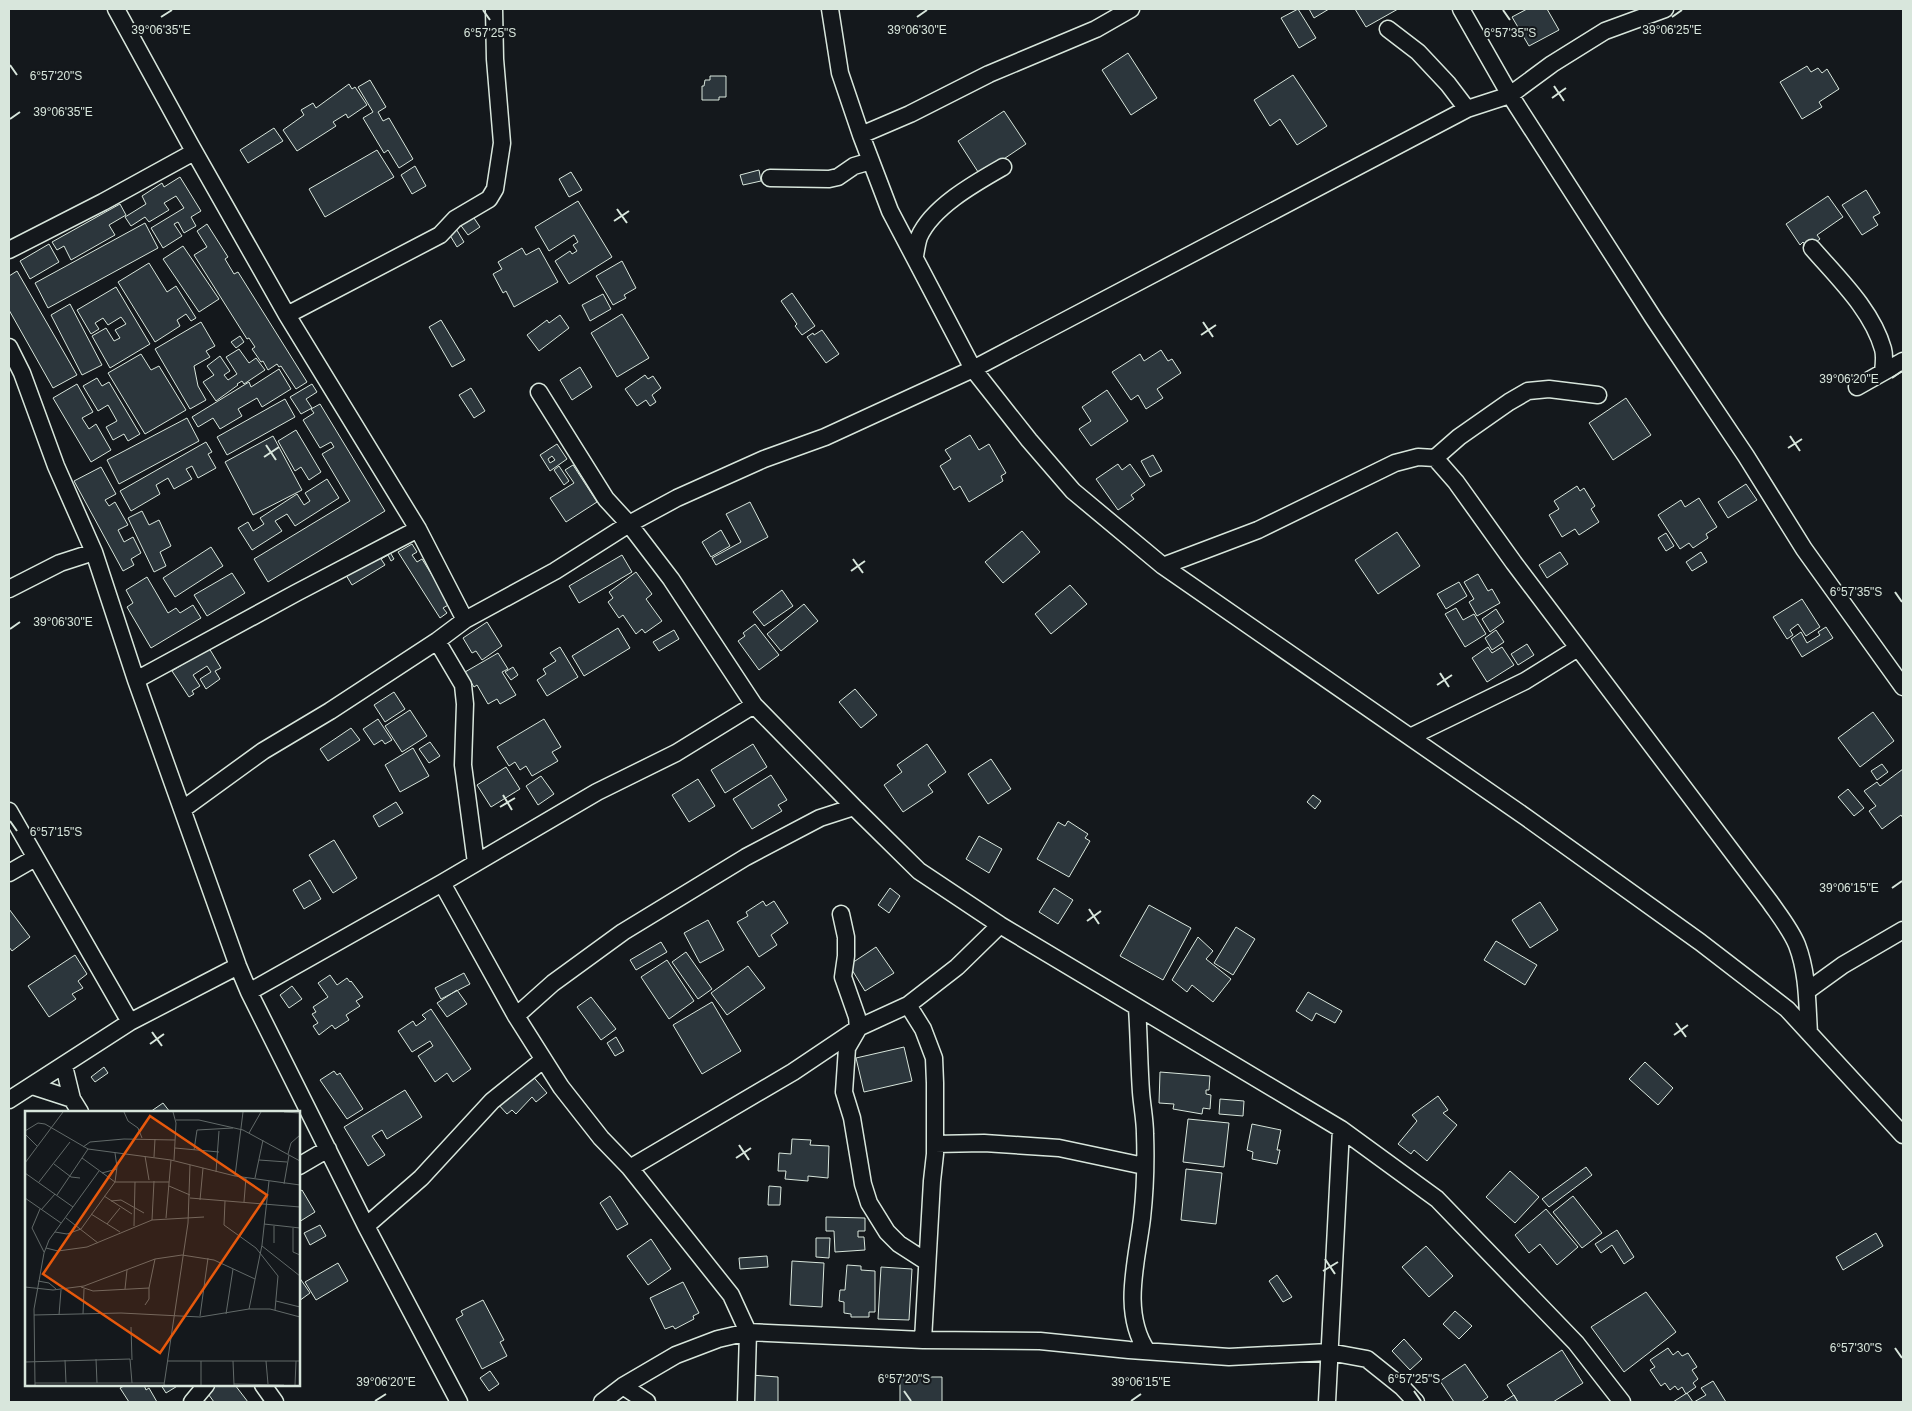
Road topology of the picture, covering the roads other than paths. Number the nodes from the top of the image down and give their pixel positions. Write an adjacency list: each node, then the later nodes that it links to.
1 (116, 9): 11 (street)
2 (494, 9): 18 (street)
3 (830, 9): 10 (street)
4 (1130, 9): 10 (street)
5 (1461, 9): 8 (street)
6 (1665, 9): 8 (street)
7 (1388, 29): 9 (street)
8 (1510, 95): 9 (street); 37 (street)
9 (1467, 109): 21 (street)
10 (860, 135): 12 (street)
11 (194, 152): 16 (street); 18 (street)
12 (871, 161): 14 (street); 17 (street)
13 (1003, 167): 17 (street)
14 (770, 178)
15 (1812, 248): 22 (street)
16 (9, 250)
17 (914, 256): 21 (street)
18 (287, 315): 29 (street)
19 (9, 347): 23 (street)
20 (1903, 361): 22 (street)
21 (973, 368): 28 (street); 31 (street)
22 (1883, 372): 24 (street)
23 (15, 376): 30 (street)
24 (1857, 387)
25 (539, 392): 28 (street)
26 (1598, 395): 27 (street)
27 (1435, 458): 31 (street); 35 (street)
28 (629, 524): 33 (street); 38 (street)
29 (418, 529): 33 (street); 36 (street)
30 (94, 552): 32 (street); 36 (street)
31 (1162, 566): 39 (street)
32 (9, 589)
33 (464, 620): 34 (street)
34 (437, 641): 41 (street); 44 (street)
35 (1578, 648): 39 (street); 51 (street)
36 (136, 680): 41 (street)
37 (1903, 687)
38 (754, 705): 40 (street); 44 (street)
39 (1410, 737): 58 (street)
40 (854, 807): 48 (street); 55 (street)
41 (183, 809): 50 (street)
42 (9, 811): 43 (street)
43 (35, 858): 45 (street); 56 (street)
44 (476, 863): 46 (street)
45 (9, 873)
46 (442, 883): 52 (street); 55 (street)
47 (841, 914): 57 (street)
48 (1000, 925): 53 (street); 54 (street)
49 (1903, 930): 51 (street)
50 (238, 966): 52 (street); 56 (street)
51 (1807, 991): 58 (street)
52 (249, 992): 67 (street)
53 (908, 1005): 57 (street); 66 (street)
54 (1137, 1008): 64 (street); 69 (street)
55 (516, 1016): 59 (street)
56 (130, 1022): 60 (street)
57 (858, 1029): 70 (street); 72 (street)
58 (1809, 1034): 65 (street)
59 (542, 1060): 70 (street); 71 (street)
60 (64, 1066): 61 (street); 63 (street)
61 (32, 1086): 62 (street); 63 (street)
62 (9, 1100)
63 (76, 1106)
64 (1341, 1130): 76 (street); 88 (street)
65 (1903, 1136)
66 (935, 1144): 69 (street); 72 (street)
67 (328, 1149): 68 (street); 71 (street)
68 (300, 1165)
69 (1144, 1166): 75 (street)
70 (630, 1168): 73 (street)
71 (366, 1226): 82 (street)
72 (927, 1262): 74 (street)
73 (748, 1332): 74 (street); 79 (street); 85 (street)
74 (923, 1340): 75 (street)
75 (1147, 1351): 76 (street)
76 (1329, 1352): 86 (street); 87 (street)
77 (205, 1386): 80 (street)
78 (264, 1386): 81 (street)
79 (623, 1386): 83 (street); 84 (street)
80 (192, 1402)
81 (275, 1402)
82 (459, 1402)
83 (602, 1402)
84 (647, 1402)
85 (746, 1402)
86 (1327, 1402)
87 (1416, 1402)
88 (1622, 1402)

